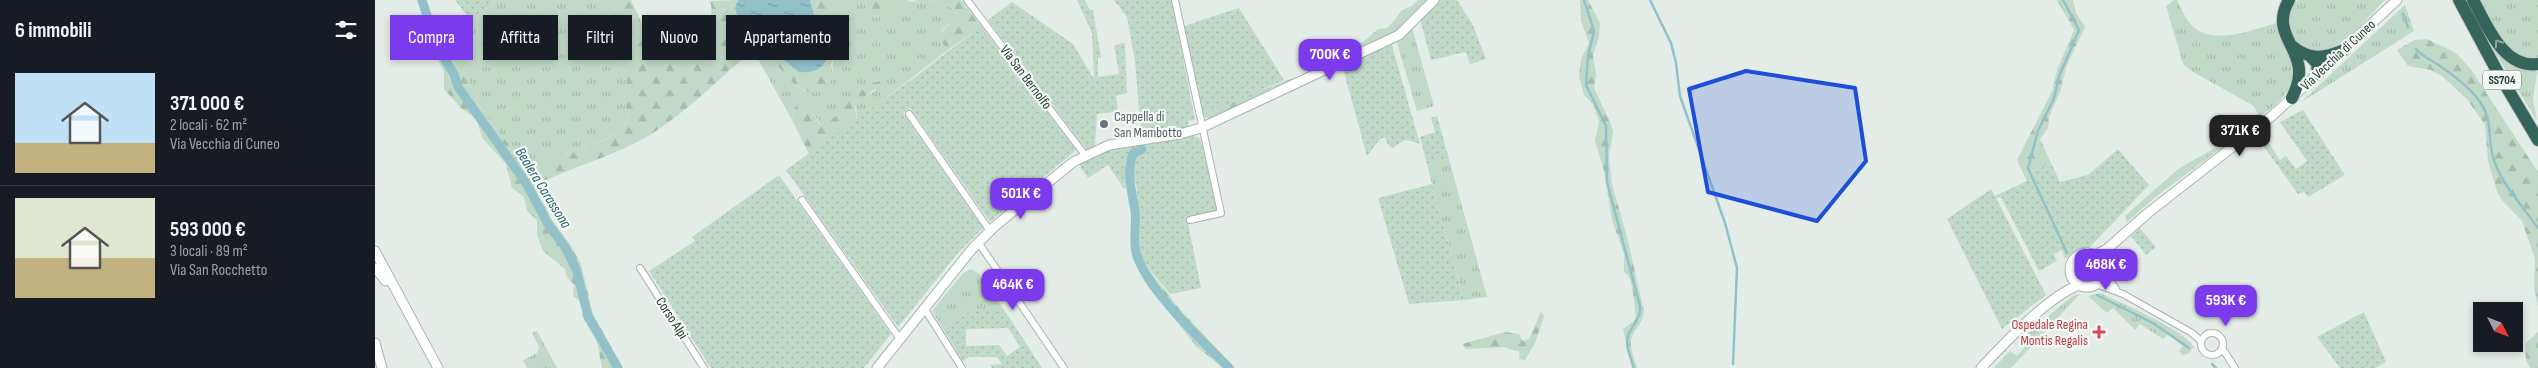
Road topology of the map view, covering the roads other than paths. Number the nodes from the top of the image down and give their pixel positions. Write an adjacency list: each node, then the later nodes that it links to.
1 (967, 0): 18 (street, Via San Bernolfo)
2 (1175, 0): 16 (street)
3 (1434, 0): 16 (street)
4 (2289, 0): 8 (highway)
5 (2397, 0): 9 (street, Via Vecchia di Cuneo)
6 (2458, 0): 17 (highway, SS704)
7 (2473, 0): 11 (highway, one-way to 7)
8 (2292, 46): 10 (highway); 12 (highway)
9 (2344, 50): 10 (highway); 13 (street, Via Vecchia di Cuneo)
10 (2311, 57): 13 (highway)
11 (2538, 64)
12 (2300, 67): 13 (highway); 14 (highway)
13 (2317, 74): 14 (street, Via Vecchia di Cuneo)
14 (2292, 98): 24 (street, Via Vecchia di Cuneo)
15 (909, 114): 21 (street)
16 (1201, 128): 18 (street); 20 (street)
17 (2538, 140)
18 (1085, 155): 21 (street)
19 (802, 200): 39 (street)
20 (1190, 220)
21 (990, 231): 22 (street)
22 (979, 242): 36 (street); 50 (street)
23 (375, 251): 33 (street)
24 (2099, 258): 27 (street); 28 (street)
25 (375, 268): 30 (street)
26 (640, 268): 47 (street, Corso Alpi)
27 (2104, 273): 31 (street); 34 (street)
28 (2071, 276): 32 (street); 35 (street)
29 (375, 278): 30 (street)
30 (387, 282): 33 (street)
31 (2096, 284): 32 (street); 34 (street)
32 (2079, 285): 35 (street)
33 (396, 292): 46 (street)
34 (2123, 294): 37 (street)
35 (2059, 296): 51 (street)
36 (924, 308): 39 (street); 49 (street)
37 (2193, 333): 38 (street); 40 (street)
38 (2206, 334): 40 (street); 42 (street)
39 (900, 339): 48 (street)
40 (2201, 341): 43 (street)
41 (375, 343): 45 (street)
42 (2222, 348): 43 (street); 44 (street)
43 (2215, 354): 44 (street)
44 (2232, 365)
45 (382, 368)
46 (438, 368)
47 (704, 368)
48 (877, 368)
49 (962, 368)
50 (1064, 368)
51 (1981, 368)

